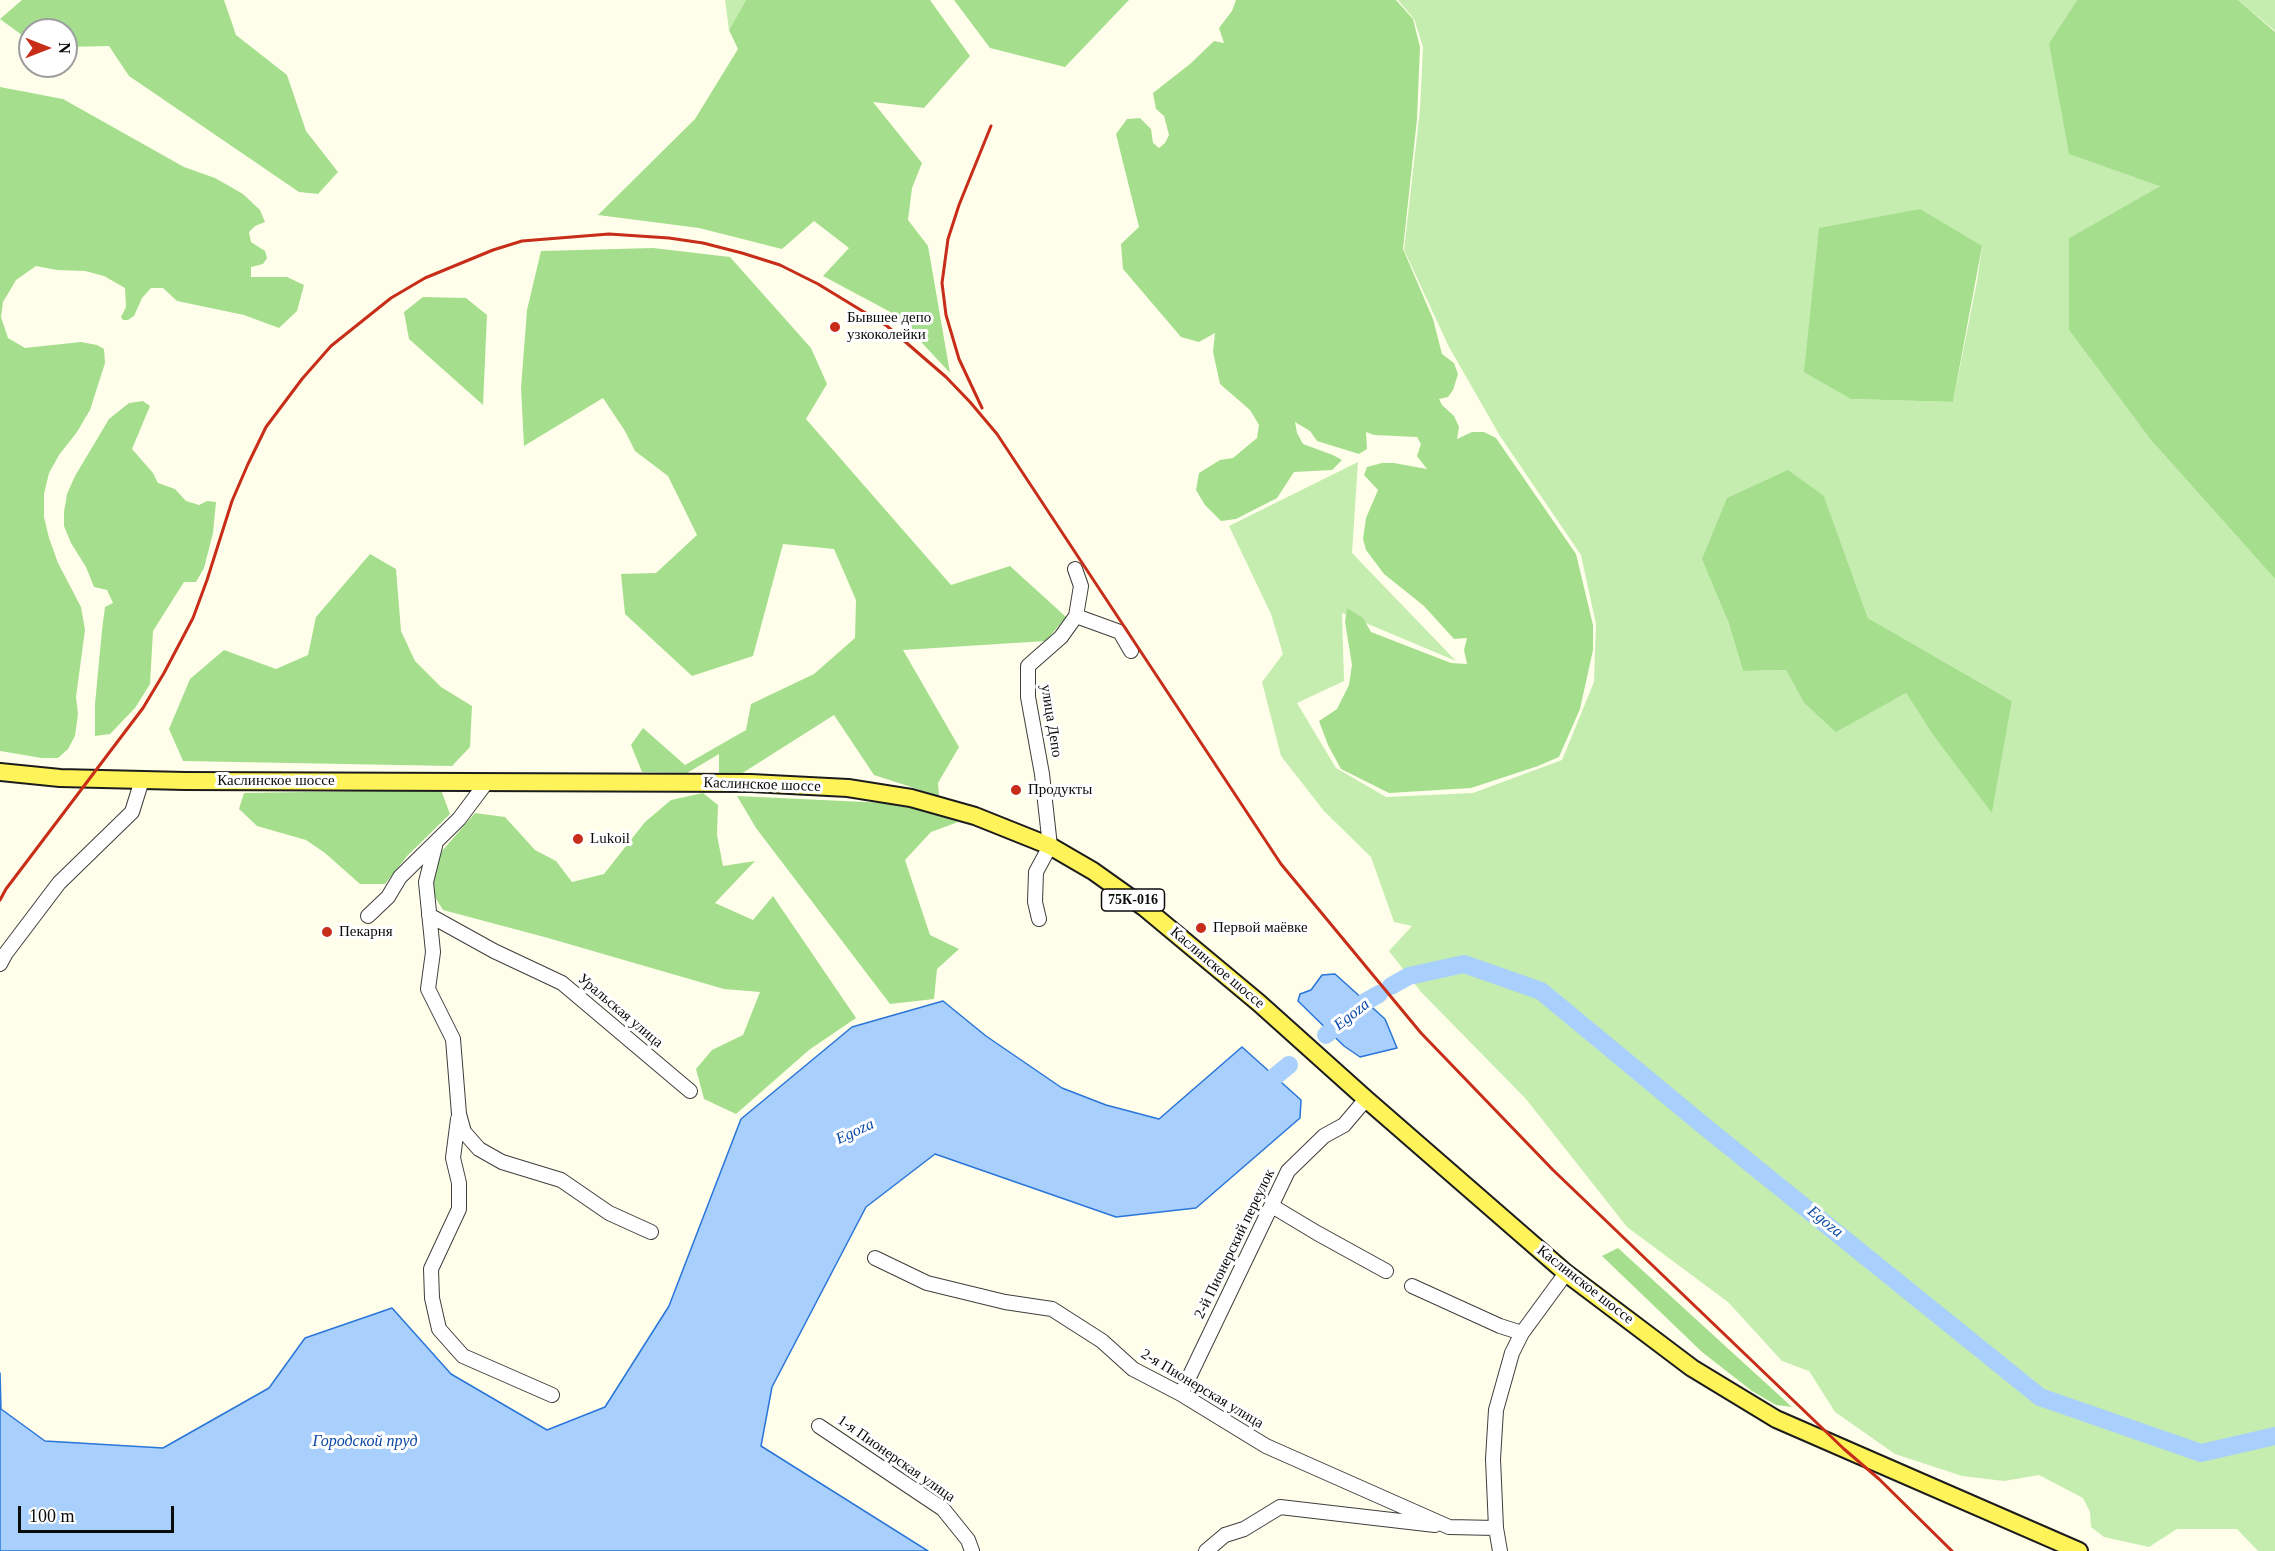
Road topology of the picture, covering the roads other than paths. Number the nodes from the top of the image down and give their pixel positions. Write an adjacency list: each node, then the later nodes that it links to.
1 (1075, 569): 2 (street, улица Депо)
2 (1076, 616): 3 (street); 8 (street, улица Депо)
3 (1131, 651)
4 (0, 772): 5 (main road, Каслинское шоссе / 75К-016)
5 (142, 780): 6 (main road, Каслинское шоссе / 75К-016); 12 (street)
6 (486, 783): 7 (street); 8 (main road, Каслинское шоссе / 75К-016)
7 (436, 842): 9 (street); 10 (street)
8 (1050, 846): 11 (street); 14 (main road, Каслинское шоссе / 75К-016)
9 (429, 915): 13 (street, Уральская улица); 15 (street)
10 (368, 916)
11 (1039, 919)
12 (0, 964)
13 (690, 1091)
14 (1366, 1099): 16 (street, 2-й Пионерский переулок); 20 (main road, Каслинское шоссе / 75К-016)
15 (459, 1114): 17 (street); 24 (street)
16 (1272, 1206): 19 (street); 23 (street, 2-й Пионерский переулок)
17 (651, 1232)
18 (875, 1258): 23 (street, 2-я Пионерская улица)
19 (1386, 1271)
20 (1566, 1273): 22 (street); 31 (main road, Каслинское шоссе / 75К-016)
21 (1412, 1286): 22 (street)
22 (1522, 1333): 27 (street)
23 (1181, 1394): 26 (street, 2-я Пионерская улица)
24 (552, 1395)
25 (819, 1426): 28 (street, 1-я Пионерская улица)
26 (1449, 1527): 27 (street, 2-я Пионерская улица); 29 (street, 2-я Пионерская улица)
27 (1496, 1528): 30 (street)
28 (972, 1551)
29 (1206, 1551)
30 (1500, 1551)
31 (2079, 1551)

